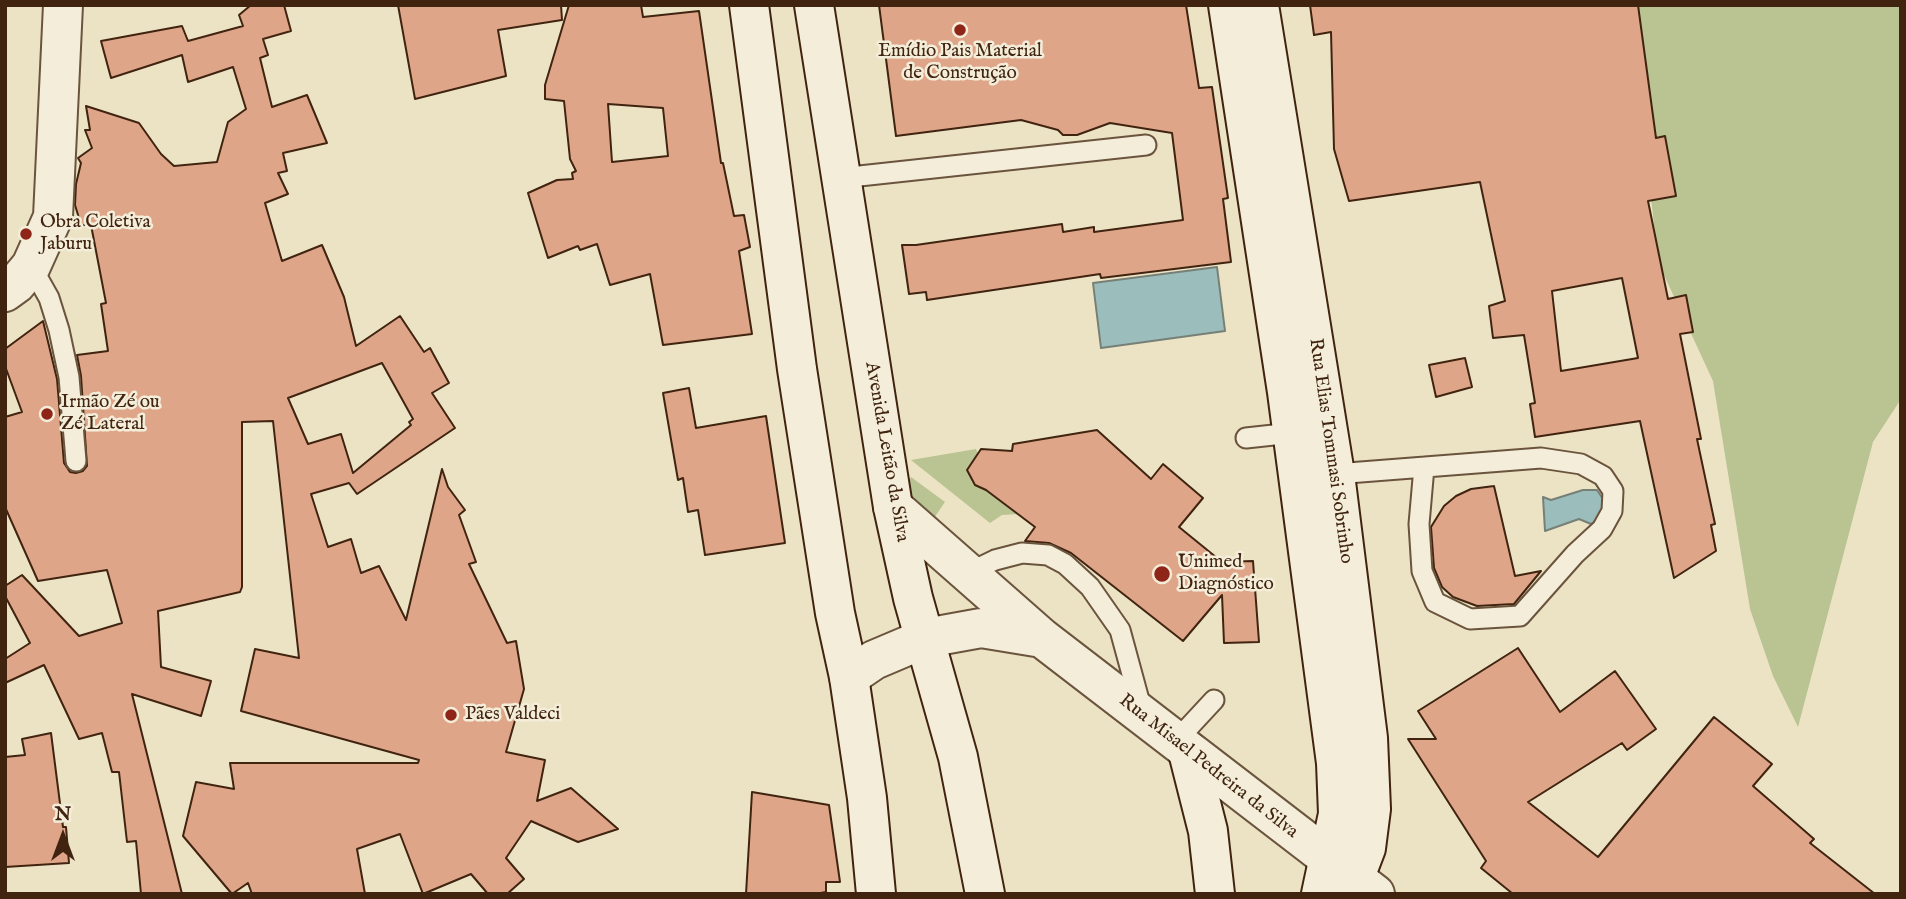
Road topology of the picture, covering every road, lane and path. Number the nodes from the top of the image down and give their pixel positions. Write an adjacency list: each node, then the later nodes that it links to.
1 (63, 5): 8 (street)
2 (750, 5): 18 (street)
3 (814, 5): 7 (street, Avenida Leitão da Silva)
4 (1228, 5): 9 (street, Rua Elias Tommasi Sobrinho)
5 (1259, 5): 13 (street, Rua Elias Tommasi Sobrinho)
6 (1146, 145): 7 (lane)
7 (841, 178): 14 (street, Avenida Leitão da Silva)
8 (18, 279): 11 (lane)
9 (1292, 433): 10 (lane); 22 (street, Rua Elias Tommasi Sobrinho)
10 (1246, 438)
11 (76, 461)
12 (1424, 467): 12 (lane); 13 (lane)
13 (1335, 474): 22 (street, Rua Elias Tommasi Sobrinho)
14 (893, 507): 15 (street, Rua Misael Pedreira da Silva); 16 (street, Avenida Leitão da Silva)
15 (968, 573): 17 (street, Rua Misael Pedreira da Silva); 20 (lane)
16 (926, 638): 17 (street, Rua Misael Pedreira da Silva); 18 (street, Rua Misael Pedreira da Silva); 24 (street, Avenida Leitão da Silva)
17 (1042, 638): 20 (street, Rua Misael Pedreira da Silva)
18 (849, 677): 23 (street)
19 (1214, 700): 21 (lane)
20 (1144, 718): 21 (street, Rua Misael Pedreira da Silva)
21 (1181, 747): 22 (street, Rua Misael Pedreira da Silva); 25 (street)
22 (1344, 884)
23 (876, 894)
24 (985, 894)
25 (1215, 894)

